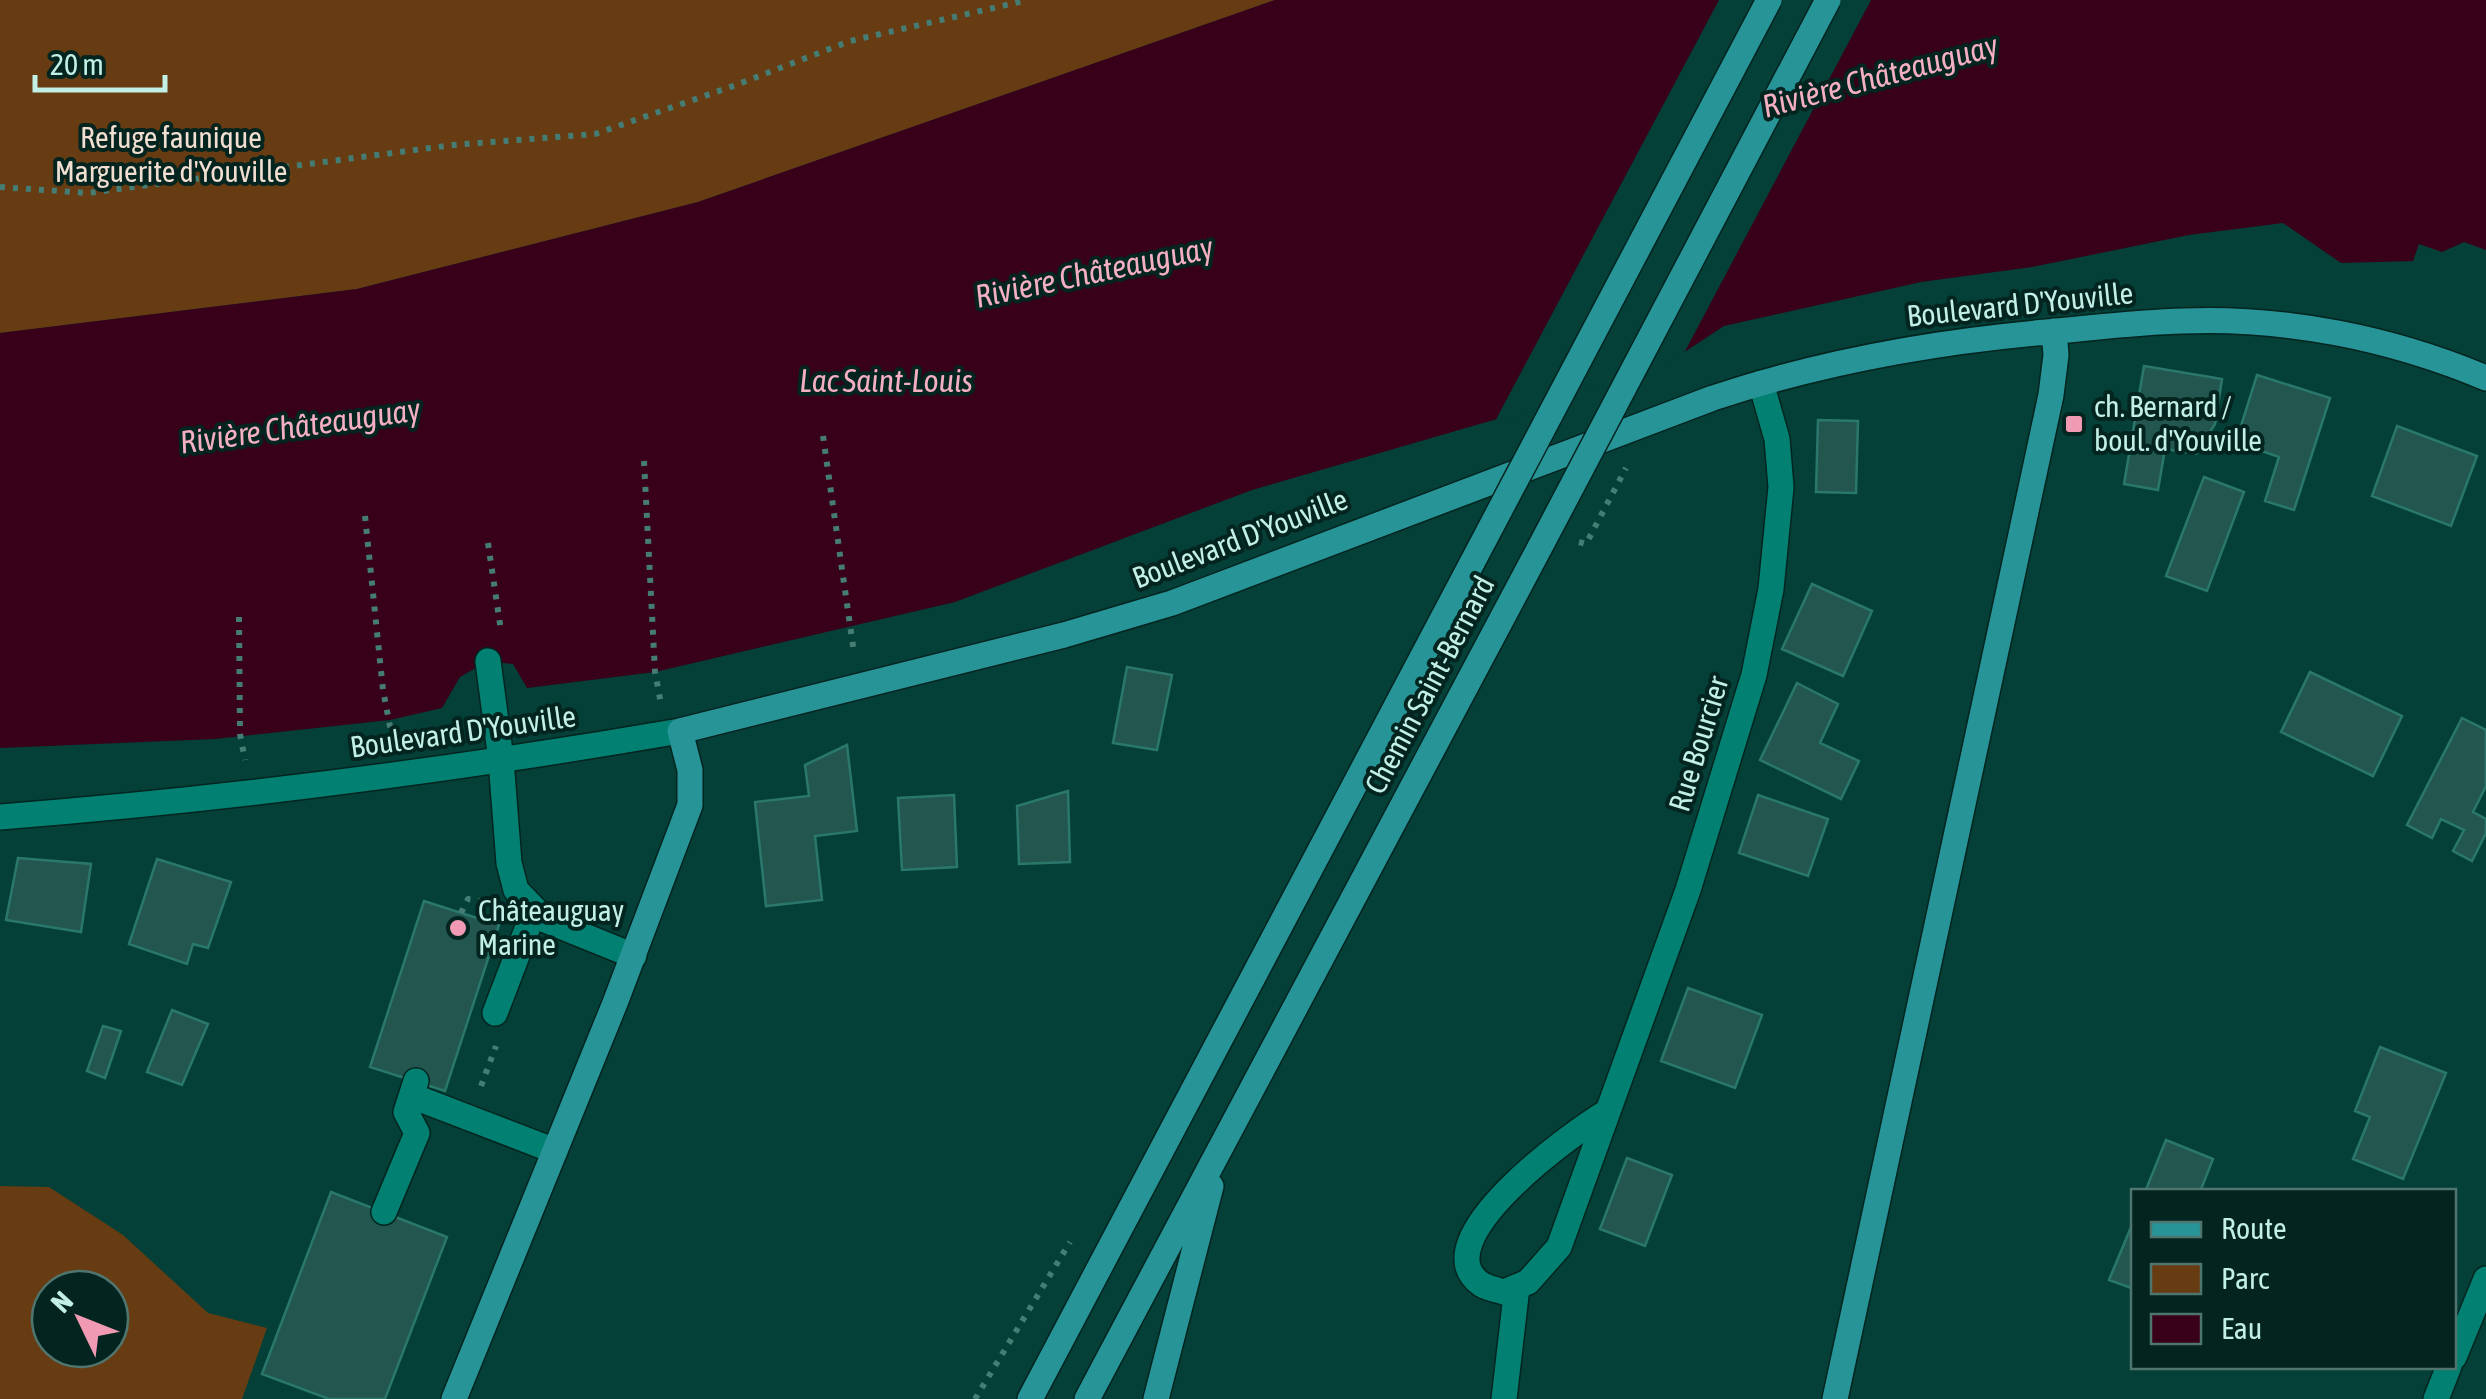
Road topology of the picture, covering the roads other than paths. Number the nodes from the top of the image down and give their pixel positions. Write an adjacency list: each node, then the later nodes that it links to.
1 (1769, 0): 22 (street, Chemin Saint-Bernard, bridge)
2 (1828, 0): 14 (street, Chemin Saint-Bernard, bridge)
3 (2054, 332): 4 (street, Boulevard D'Youville); 5 (street, Boulevard D'Youville); 26 (street)
4 (2486, 378)
5 (1761, 383): 7 (street, Boulevard D'Youville); 13 (street, Rue Bourcier)
6 (496, 654): 8 (street)
7 (680, 731): 8 (street, Boulevard D'Youville); 11 (street)
8 (501, 760): 9 (street, Boulevard D'Youville); 10 (street)
9 (0, 817)
10 (534, 911): 11 (street); 12 (street)
11 (634, 956): 15 (street)
12 (495, 1013)
13 (1607, 1112): 18 (street, Rue Bourcier); 18 (street)
14 (1220, 1147): 23 (street, Chemin Saint-Bernard); 24 (street)
15 (555, 1151): 16 (street); 21 (street)
16 (384, 1212)
17 (2486, 1279): 19 (street)
18 (1516, 1287): 25 (street)
19 (2456, 1351)
20 (2448, 1369): 27 (street)
21 (454, 1399)
22 (1030, 1399)
23 (1087, 1399)
24 (1156, 1399)
25 (1504, 1399)
26 (1835, 1399)
27 (2436, 1399)

